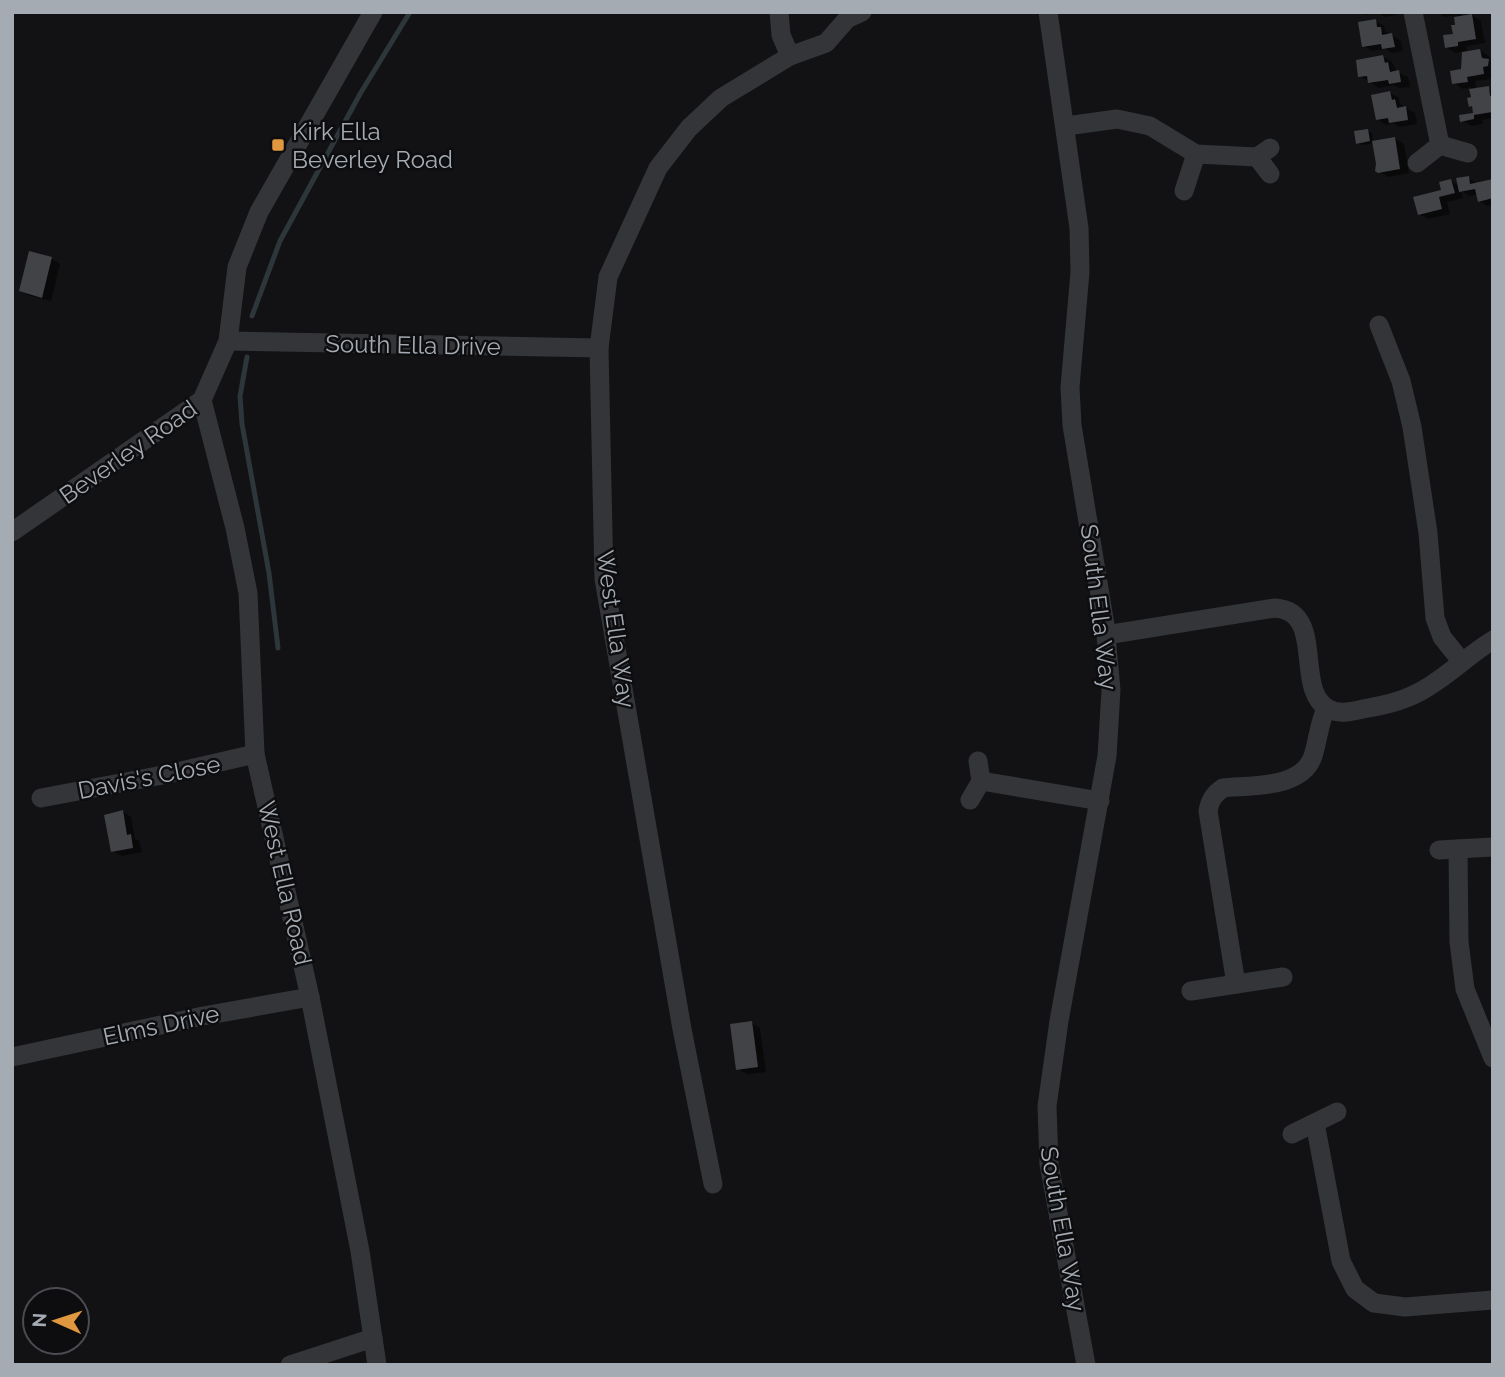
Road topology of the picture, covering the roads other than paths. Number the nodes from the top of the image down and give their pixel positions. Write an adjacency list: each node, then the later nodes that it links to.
1 (373, 12): 15 (street, Beverley Road)
2 (779, 12): 6 (street)
3 (1048, 12): 7 (street, South Ella Way)
4 (1413, 12): 8 (street)
5 (850, 15): 6 (street, West Ella Way)
6 (790, 56): 16 (street, West Ella Way)
7 (1066, 127): 10 (street); 19 (street, South Ella Way)
8 (1440, 145): 9 (street); 11 (street)
9 (1468, 153)
10 (1196, 154): 12 (street); 13 (street)
11 (1417, 163)
12 (1270, 174)
13 (1184, 191)
14 (1379, 325): 21 (street)
15 (228, 341): 16 (street, South Ella Drive); 17 (street, Beverley Road)
16 (599, 348): 39 (street, West Ella Way)
17 (202, 400): 18 (street, Beverley Road); 23 (street, West Ella Road)
18 (12, 532)
19 (1106, 635): 22 (street); 28 (street, South Ella Way)
20 (1493, 640): 21 (street)
21 (1462, 662): 22 (street)
22 (1326, 708): 31 (street)
23 (256, 754): 26 (street, Davis's Close); 33 (street, West Ella Road)
24 (978, 761): 25 (street)
25 (981, 782): 27 (street); 28 (street)
26 (41, 798)
27 (970, 800)
28 (1100, 802): 44 (street, South Ella Way)
29 (1493, 847): 35 (street)
30 (1283, 977): 31 (street)
31 (1236, 984): 32 (street)
32 (1191, 991)
33 (310, 997): 34 (street, Elms Drive); 41 (street, West Ella Road)
34 (12, 1057)
35 (1493, 1058)
36 (1338, 1112): 37 (street)
37 (1315, 1123): 38 (street); 40 (street)
38 (1292, 1134)
39 (713, 1184)
40 (1493, 1300)
41 (373, 1338): 42 (street); 43 (street, West Ella Road)
42 (290, 1365)
43 (376, 1365)
44 (1086, 1365)

